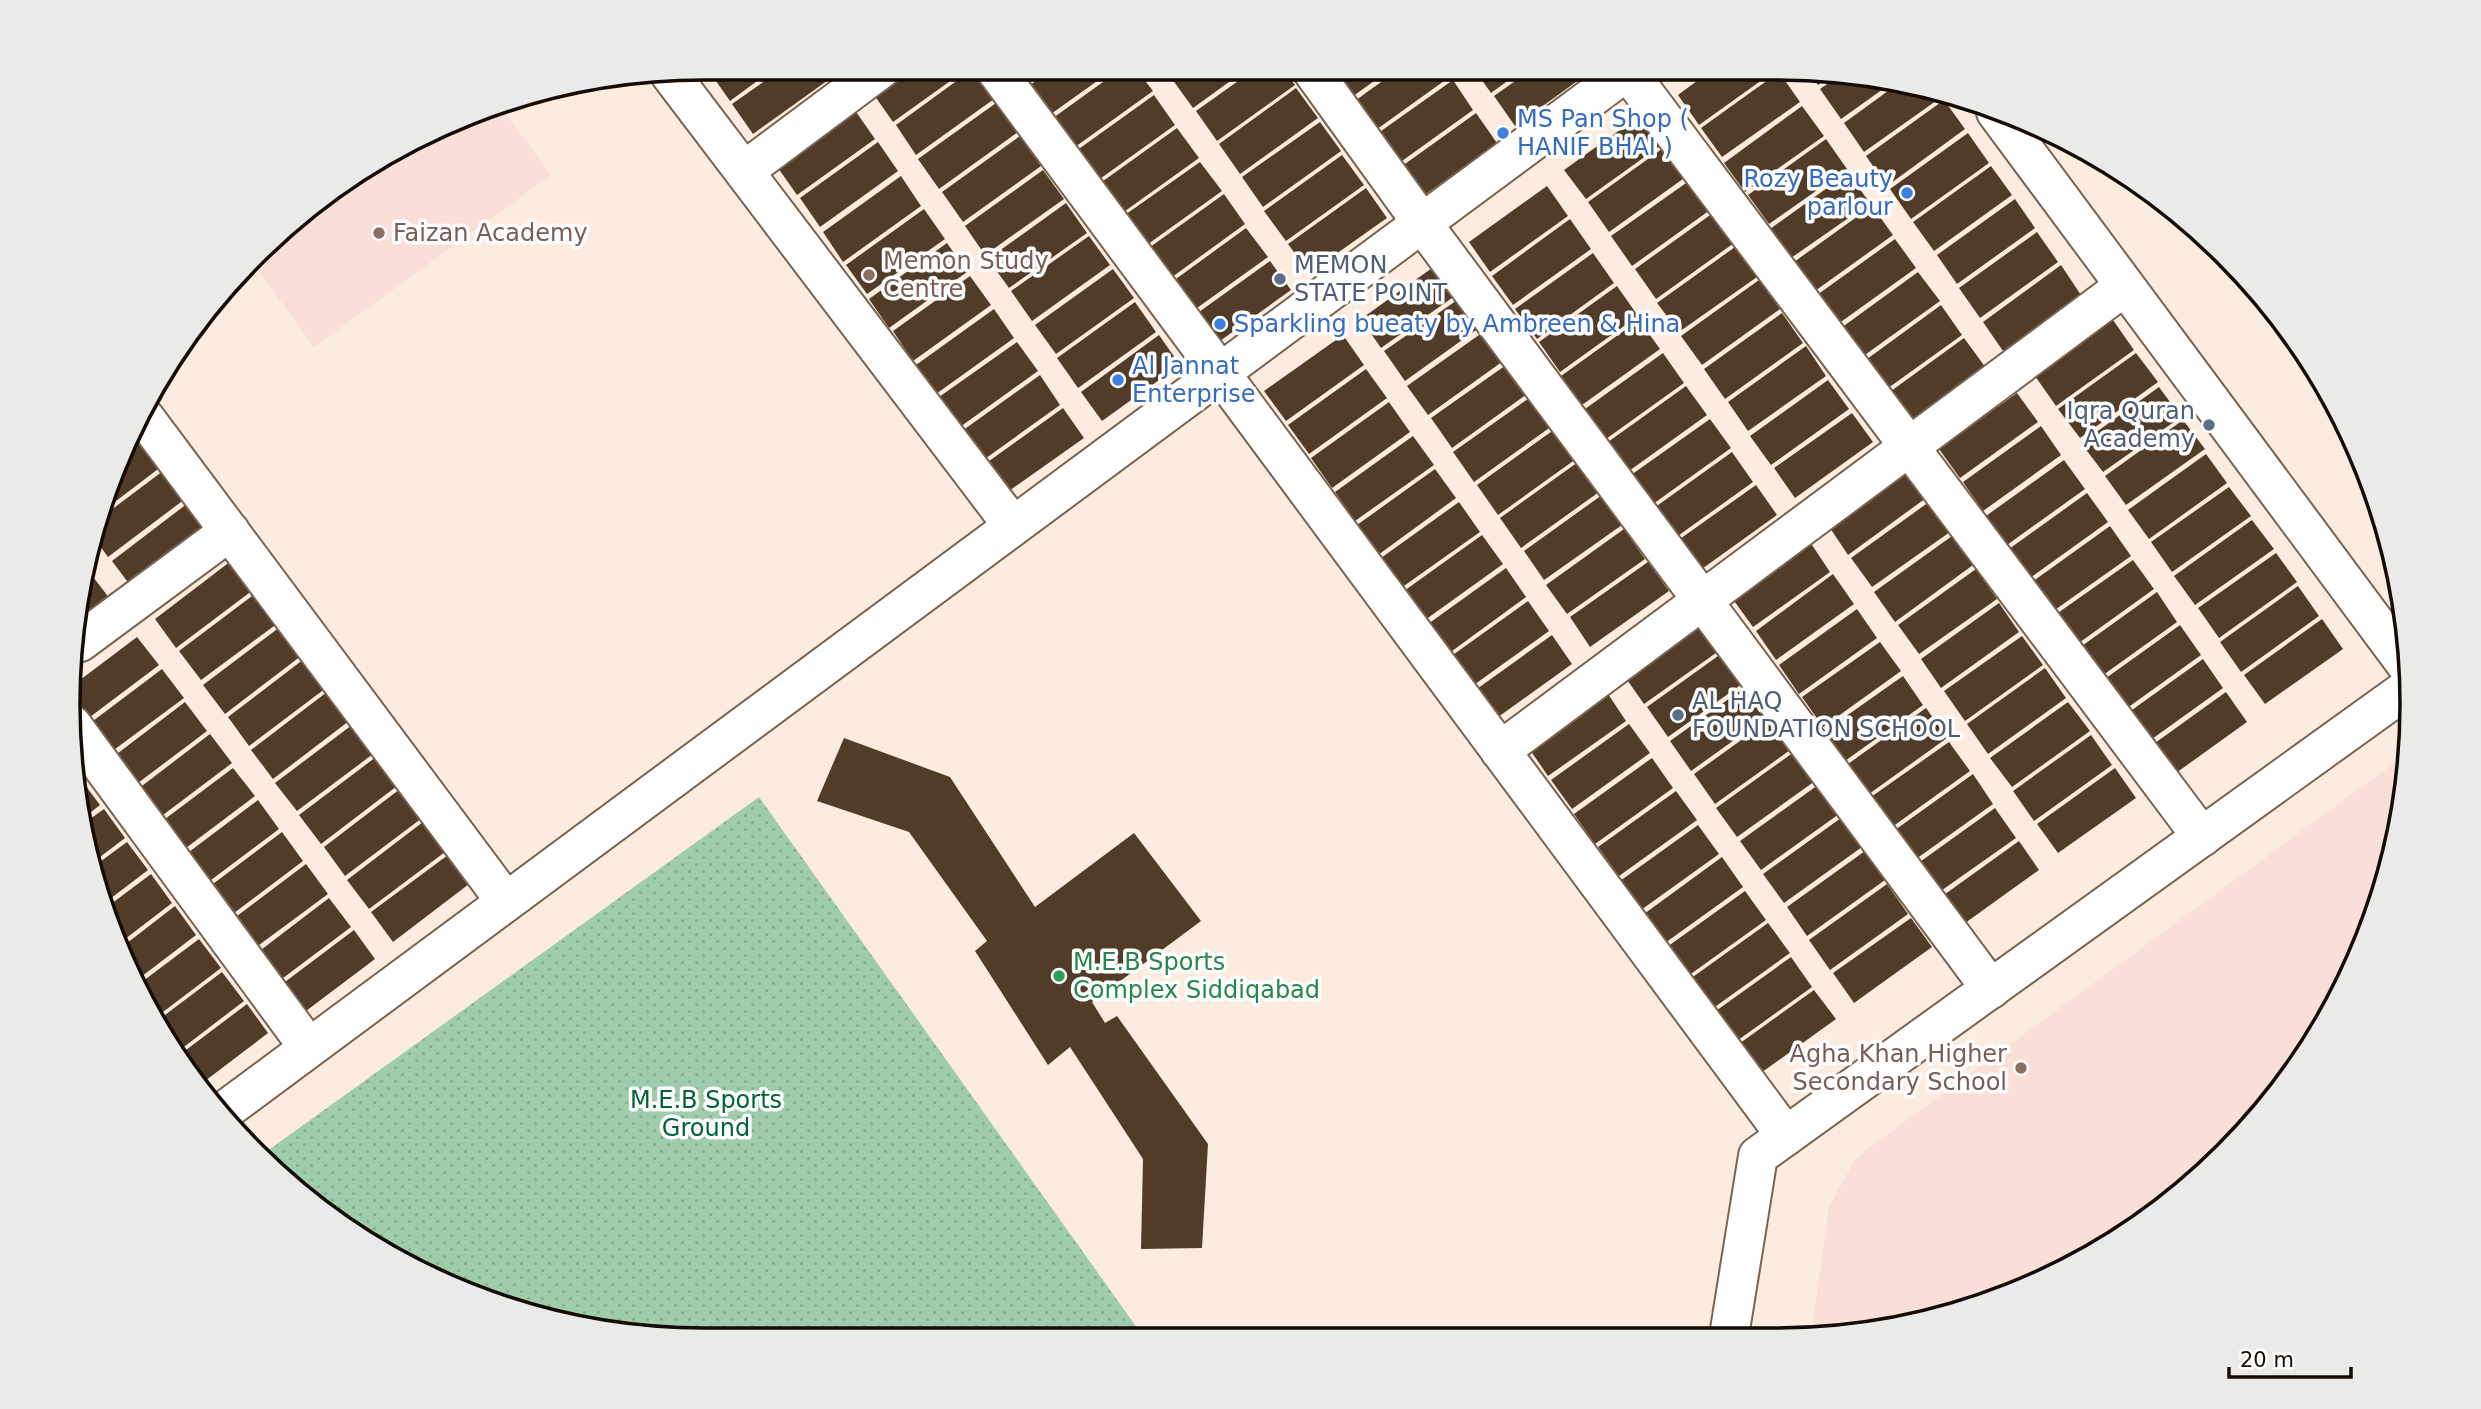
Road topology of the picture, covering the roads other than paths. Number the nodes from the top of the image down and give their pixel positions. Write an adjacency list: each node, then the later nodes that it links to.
1 (866, 80): 8 (street)
2 (1003, 80): 11 (street)
3 (1319, 80): 9 (street)
4 (1615, 80): 9 (street)
5 (1635, 80): 13 (street)
6 (676, 81): 8 (street)
7 (2004, 124): 10 (street)
8 (744, 172): 14 (street)
9 (1422, 223): 11 (street); 16 (street)
10 (2124, 286): 13 (street); 18 (street)
11 (1219, 373): 14 (street); 21 (street)
12 (148, 422): 15 (street)
13 (1909, 447): 16 (street); 22 (street)
14 (1013, 526): 23 (street)
15 (230, 531): 17 (street); 23 (street)
16 (1701, 599): 21 (street); 24 (street)
17 (84, 639)
18 (2398, 654)
19 (2400, 694): 22 (street)
20 (82, 738): 25 (street)
21 (1500, 751): 27 (street)
22 (2202, 836): 24 (street)
23 (506, 902): 25 (street)
24 (1991, 989): 27 (street)
25 (309, 1048): 26 (street)
26 (228, 1108)
27 (1786, 1136): 28 (street)
28 (1730, 1328)

